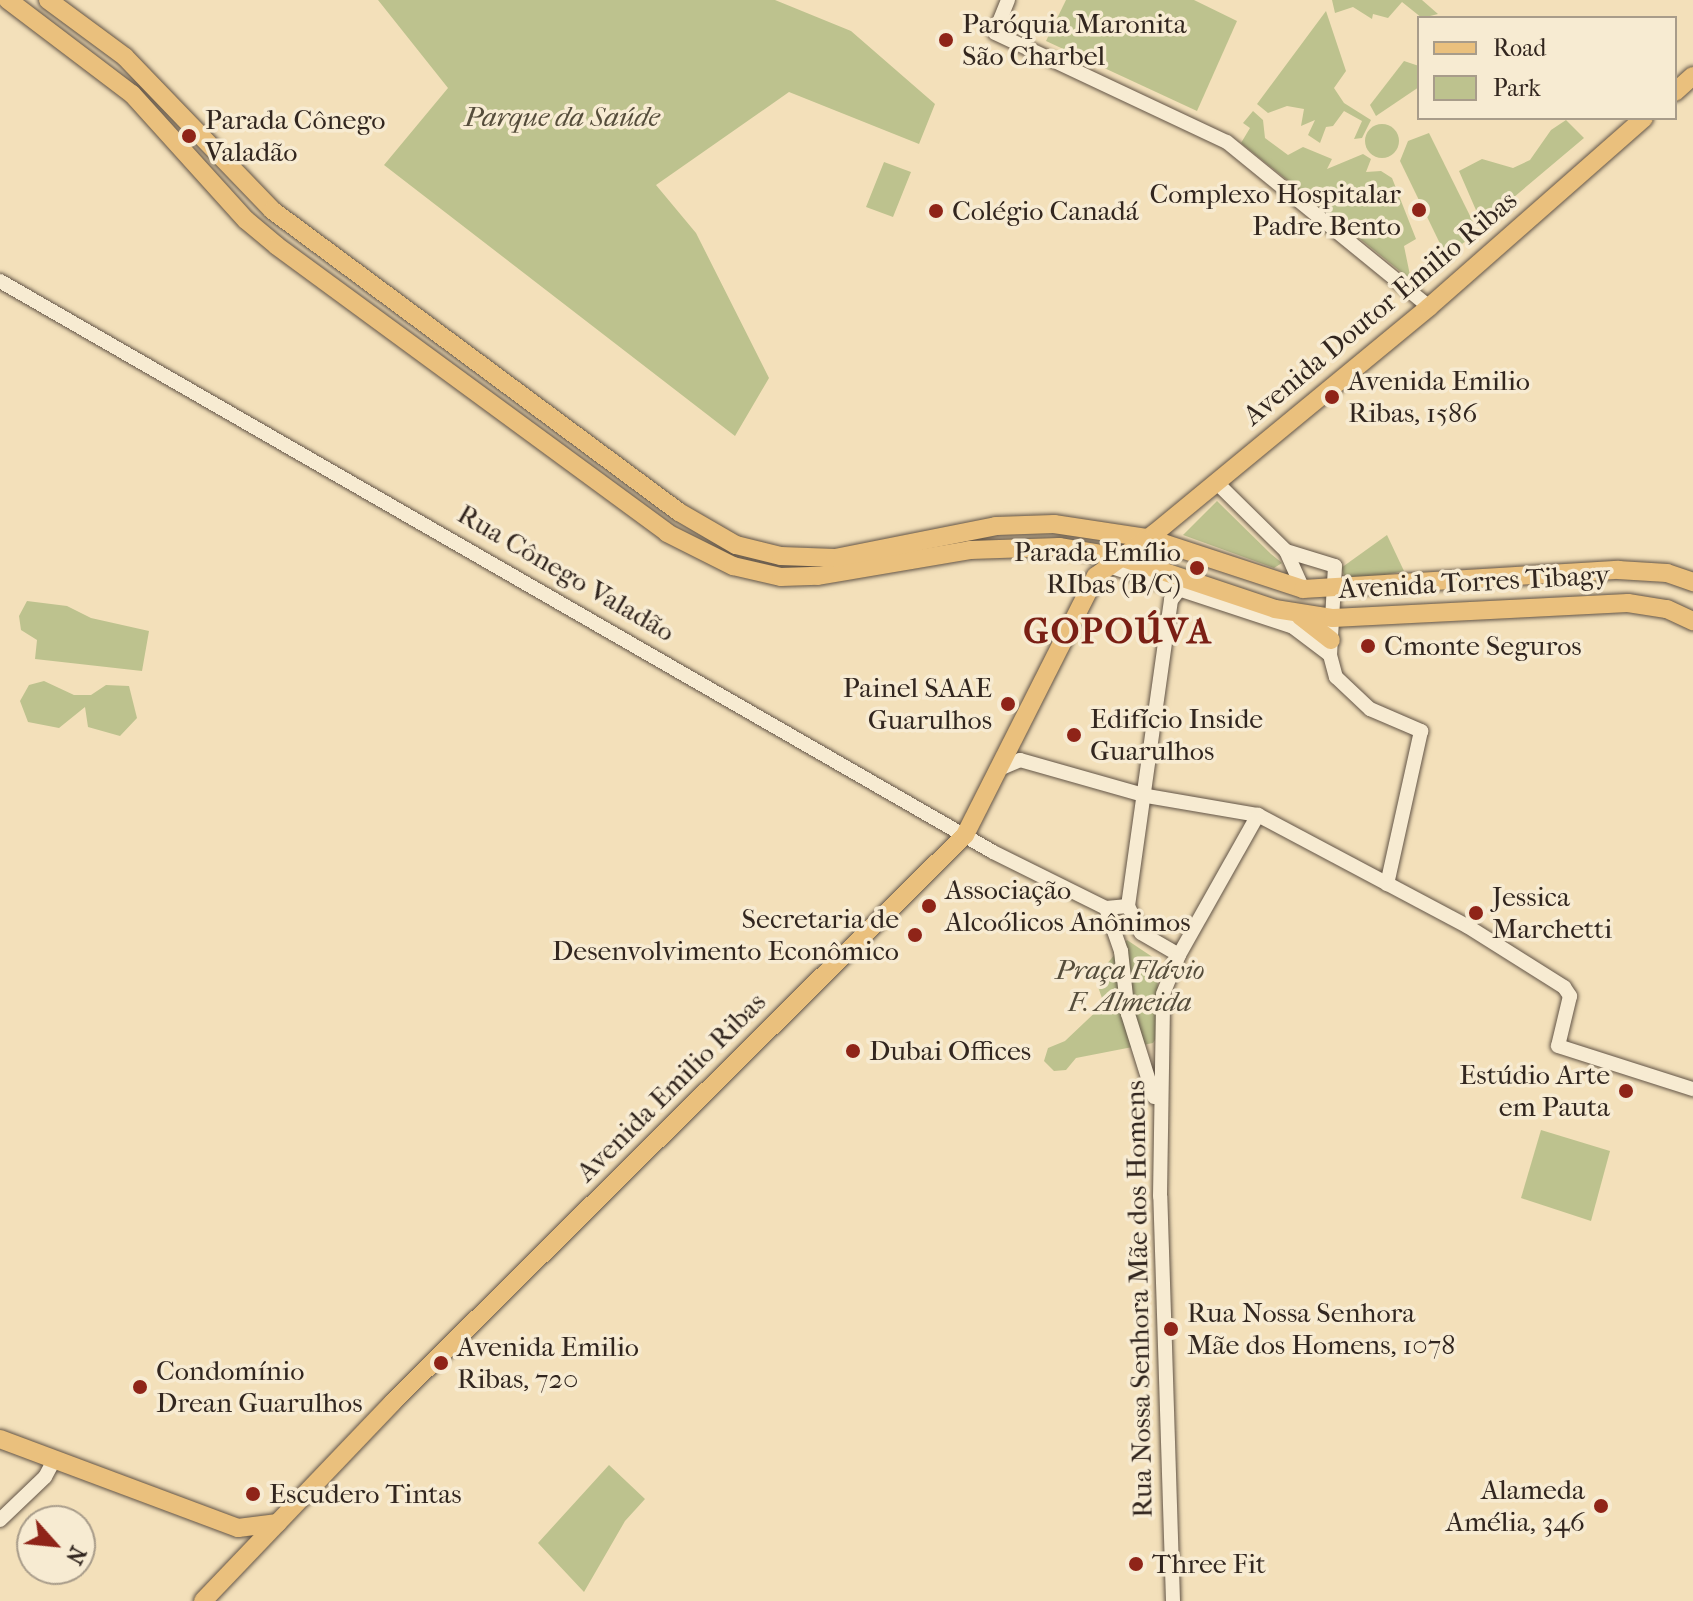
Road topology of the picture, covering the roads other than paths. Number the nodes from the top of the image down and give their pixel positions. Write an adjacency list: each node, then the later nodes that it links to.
1 (8, 0): 10 (main road)
2 (48, 0): 9 (main road)
3 (1008, 0): 8 (street)
4 (1693, 76): 5 (main road)
5 (1677, 90)
6 (1642, 120): 8 (main road, Avenida Doutor Emilio Ribas)
7 (0, 281): 28 (street, Rua Cônego Valadão)
8 (1429, 307): 11 (main road, Avenida Doutor Emilio Ribas)
9 (410, 312): 10 (main road); 12 (main road)
10 (394, 333): 14 (main road, Avenida Torres Tibagy)
11 (1217, 483): 12 (main road, Avenida Doutor Emilio Ribas); 13 (street)
12 (1148, 538): 14 (main road); 17 (main road)
13 (1286, 551): 17 (street); 18 (street)
14 (1114, 561): 16 (street); 19 (main road, Avenida Torres Tibagy); 23 (main road)
15 (1693, 582): 18 (main road)
16 (1180, 589): 22 (street); 26 (street)
17 (1303, 589): 18 (main road)
18 (1335, 591): 20 (street)
19 (1294, 613): 20 (main road, Avenida Torres Tibagy); 22 (main road)
20 (1333, 618): 21 (main road, Avenida Torres Tibagy); 22 (street)
21 (1693, 621)
22 (1330, 647): 29 (street)
23 (1019, 725): 24 (street); 25 (main road)
24 (1028, 761): 25 (street); 26 (street)
25 (992, 779): 28 (main road)
26 (1147, 796): 27 (street); 30 (street)
27 (1258, 815): 29 (street); 34 (street, Rua Nossa Senhora Mãe dos Homens)
28 (973, 840): 31 (street, Rua Cônego Valadão); 40 (main road, Avenida Emilio Ribas)
29 (1387, 884): 35 (street)
30 (1128, 906): 31 (street); 32 (street)
31 (1106, 908): 33 (street)
32 (1141, 933): 33 (street); 34 (street)
33 (1121, 951): 36 (street)
34 (1179, 955): 36 (street, Rua Nossa Senhora Mãe dos Homens)
35 (1693, 1089)
36 (1158, 1117): 44 (street, Rua Nossa Senhora Mãe dos Homens)
37 (0, 1439): 38 (main road)
38 (55, 1458): 39 (street); 41 (main road)
39 (0, 1520)
40 (281, 1522): 41 (main road); 42 (main road, Avenida Emilio Ribas)
41 (238, 1528): 42 (main road)
42 (239, 1564): 43 (main road, Avenida Emilio Ribas)
43 (203, 1601)
44 (1173, 1601)

